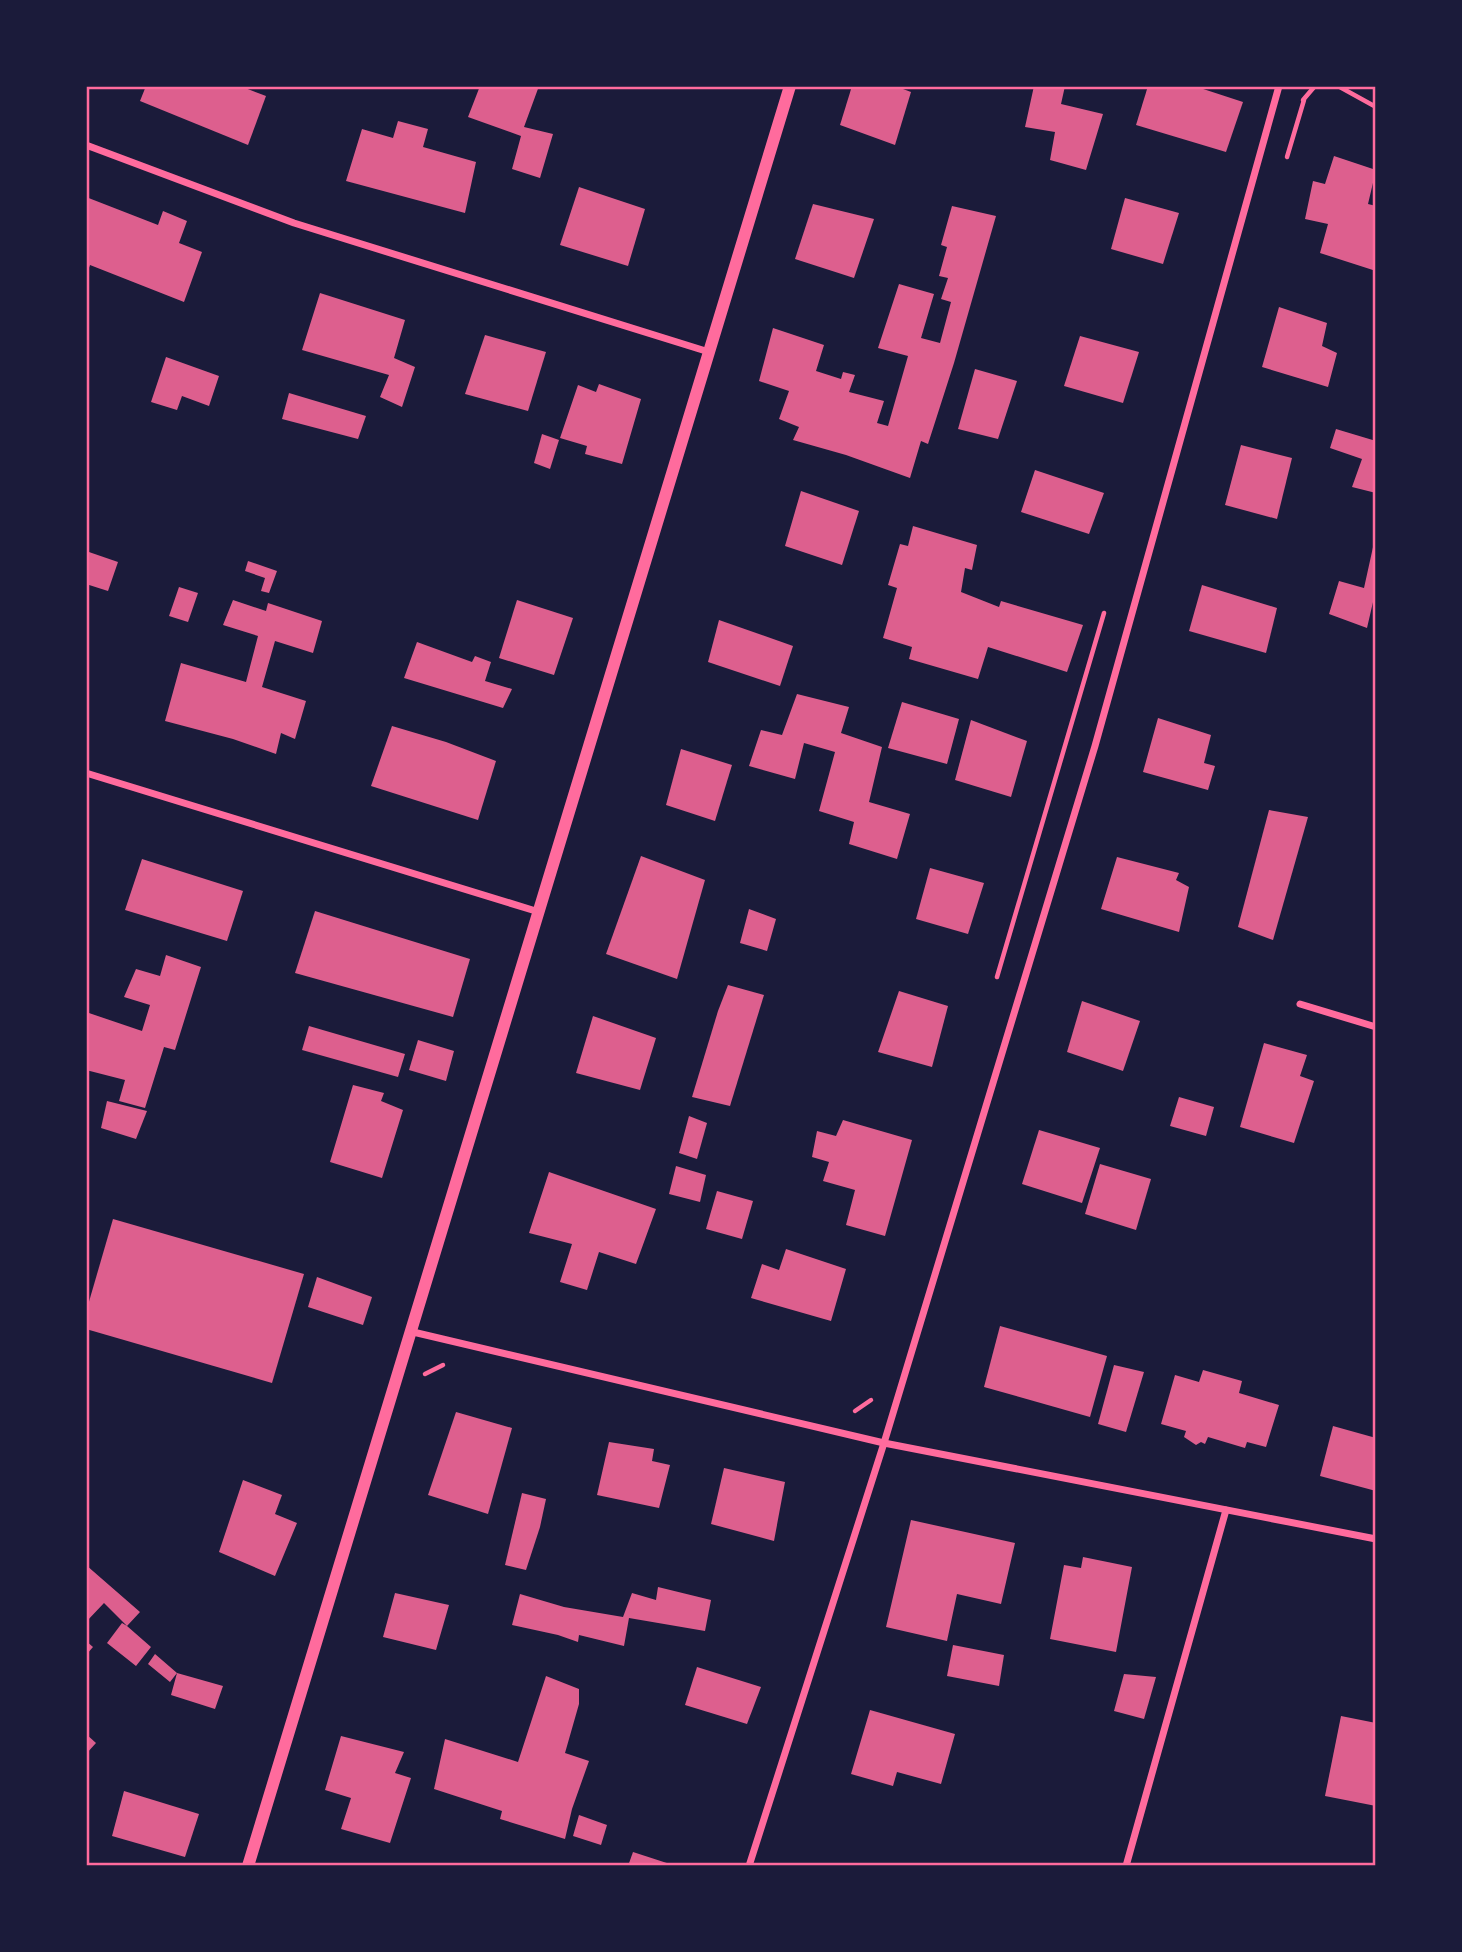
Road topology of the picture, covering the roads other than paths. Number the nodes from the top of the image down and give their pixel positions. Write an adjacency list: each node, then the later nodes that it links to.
1 (790, 86): 4 (street)
2 (1279, 86): 10 (street)
3 (86, 145): 4 (street)
4 (709, 352): 6 (street)
5 (86, 773): 6 (street)
6 (540, 912): 9 (street)
7 (1300, 1004): 8 (street)
8 (1376, 1027)
9 (413, 1332): 10 (street); 13 (street)
10 (884, 1443): 11 (street); 14 (street)
11 (1226, 1510): 12 (street); 15 (street)
12 (1376, 1539)
13 (248, 1866)
14 (749, 1866)
15 (1126, 1866)

